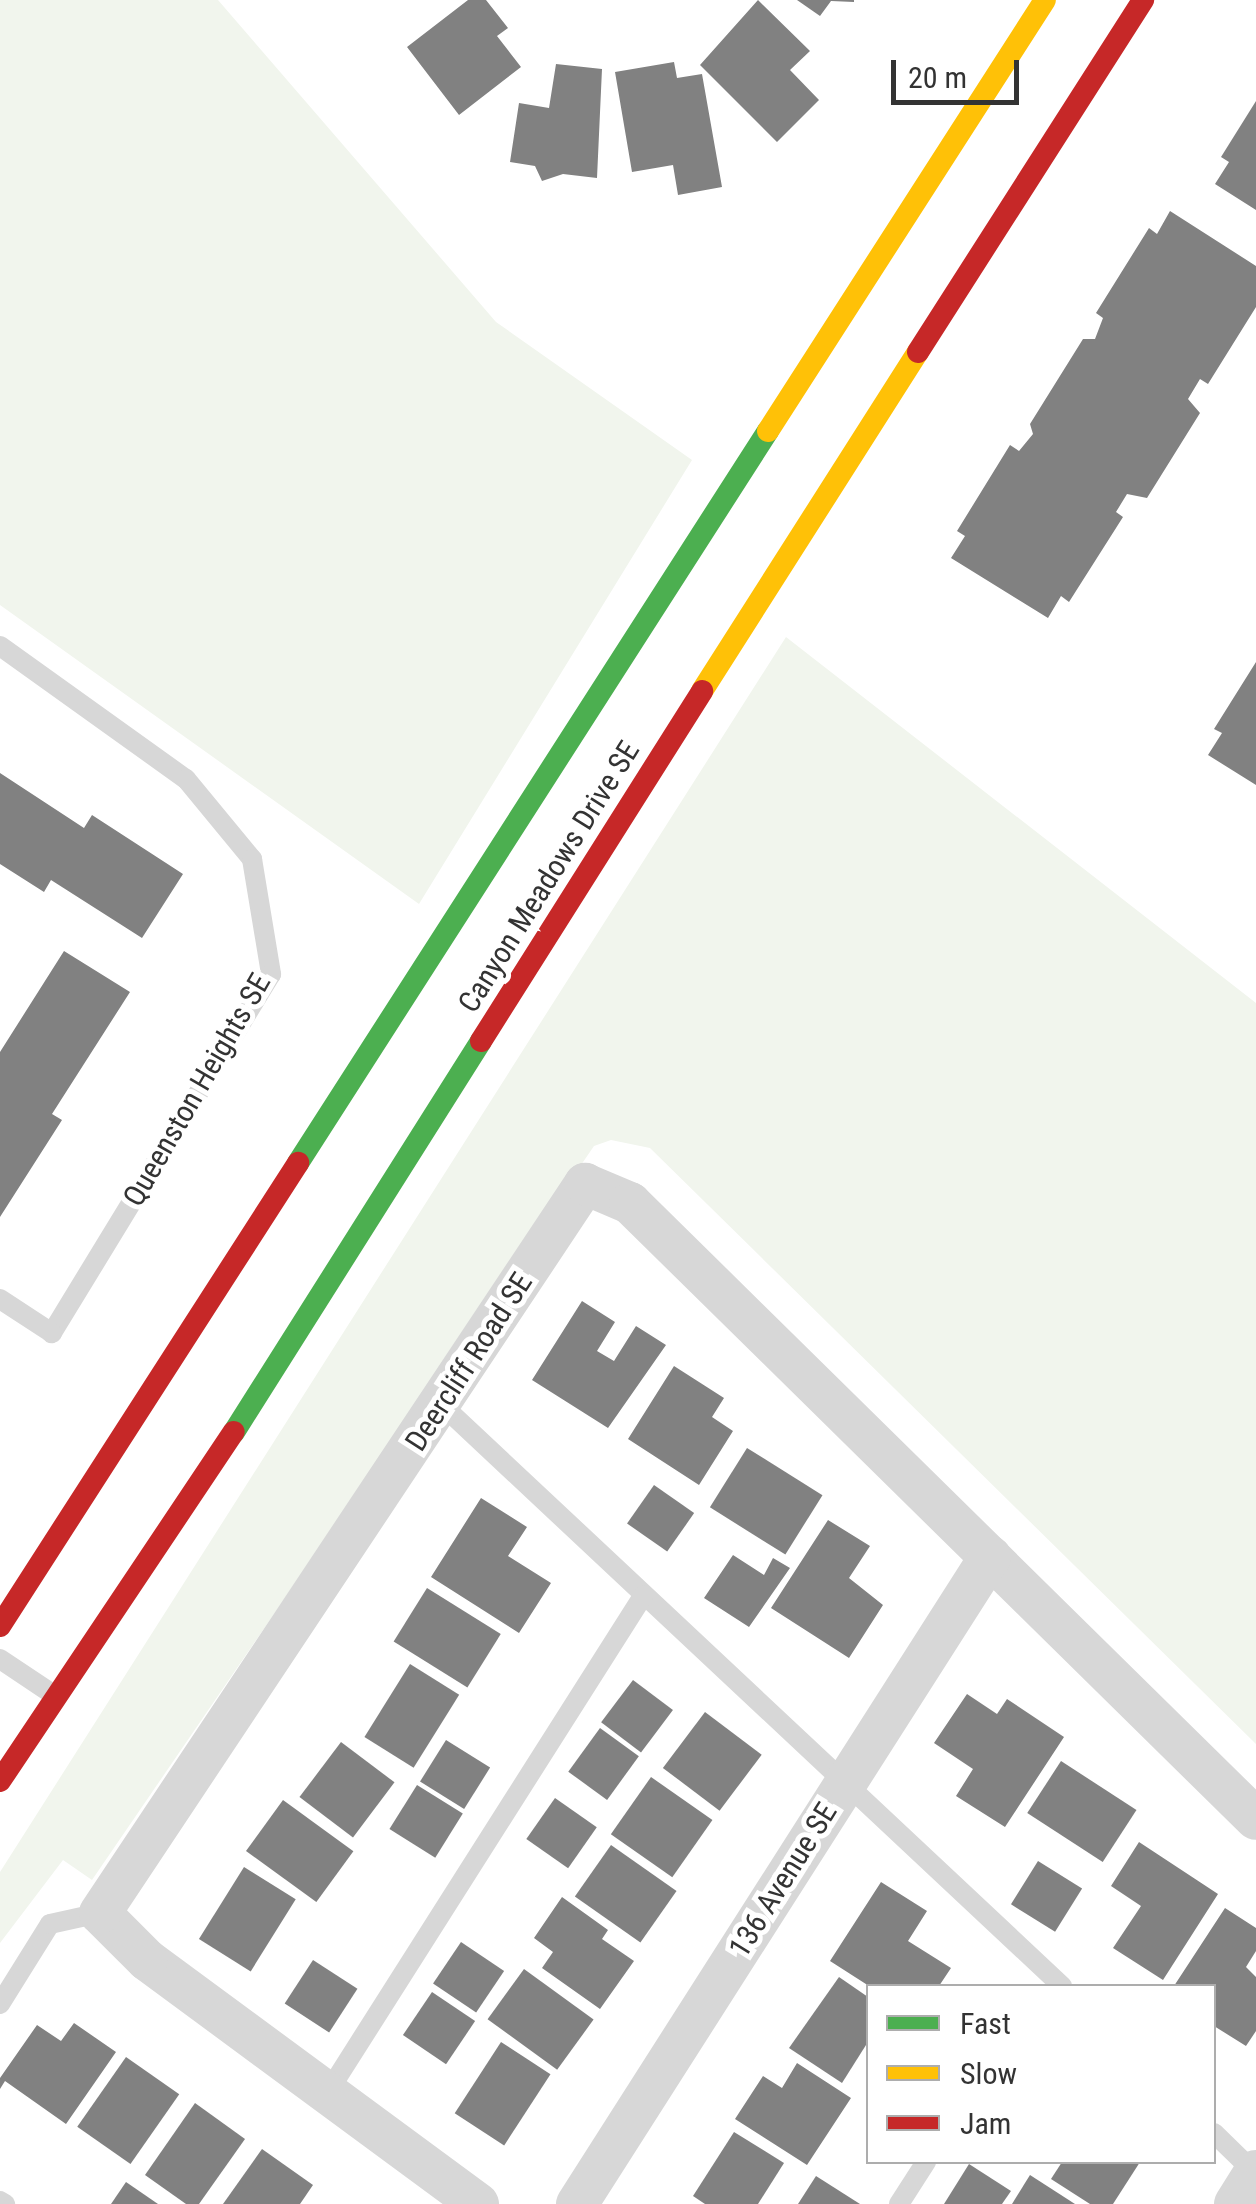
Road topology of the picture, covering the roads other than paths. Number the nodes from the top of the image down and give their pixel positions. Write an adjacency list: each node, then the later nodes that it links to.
1 (1045, 0): 8 (street, Canyon Meadows Drive SE)
2 (1143, 0): 10 (street, Canyon Meadows Drive SE)
3 (0, 646): 4 (lane, Queenston Heights SE)
4 (0, 1299)
5 (442, 1405): 6 (street, Deercliff Road SE); 7 (lane); 14 (street, Deercliff Road SE)
6 (990, 1556): 12 (street, 136 Avenue SE); 13 (street, Deercliff Road SE)
7 (643, 1596): 12 (lane); 17 (lane)
8 (0, 1626)
9 (0, 1660): 10 (lane)
10 (54, 1695): 11 (street, Canyon Meadows Drive SE)
11 (0, 1781)
12 (844, 1784): 15 (lane); 22 (street, 136 Avenue SE)
13 (1256, 1819)
14 (100, 1913): 16 (lane); 17 (street)
15 (1050, 1982)
16 (0, 2004)
17 (328, 2092): 21 (street)
18 (1216, 2135): 20 (lane)
19 (925, 2164): 23 (lane)
20 (1256, 2173): 24 (street)
21 (478, 2204)
22 (577, 2204)
23 (899, 2204)
24 (1235, 2204)

